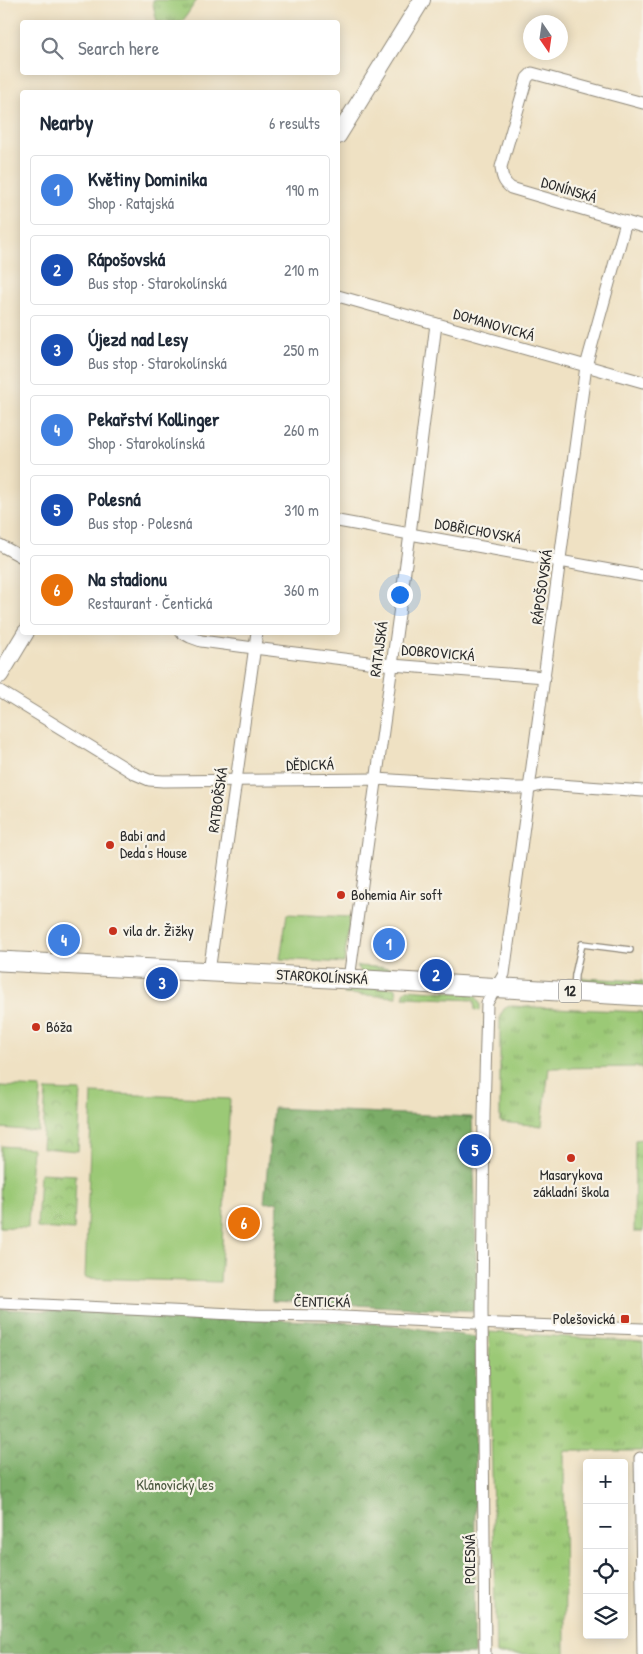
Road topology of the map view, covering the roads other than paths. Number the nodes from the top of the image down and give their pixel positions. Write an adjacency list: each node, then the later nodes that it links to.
1 (422, 0): 3 (street)
2 (643, 103): 4 (street, DONÍNSKÁ)
3 (340, 133)
4 (626, 222): 5 (street, DONÍNSKÁ); 8 (street, RÁPOŠOVSKÁ)
5 (643, 227)
6 (340, 297): 7 (street, DOMANOVICKÁ)
7 (436, 324): 8 (street, DOMANOVICKÁ); 11 (street, RATAJSKÁ)
8 (586, 366): 9 (street, DOMANOVICKÁ); 14 (street, RÁPOŠOVSKÁ)
9 (643, 382)
10 (340, 521): 11 (street, DOBŘICHOVSKÁ)
11 (410, 534): 14 (street, DOBŘICHOVSKÁ); 20 (street, RATAJSKÁ)
12 (0, 545): 13 (street)
13 (20, 556)
14 (560, 561): 15 (street, DOBŘICHOVSKÁ); 22 (street, RÁPOŠOVSKÁ)
15 (643, 576)
16 (24, 635): 21 (street)
17 (186, 635): 19 (street, DOBROVICKÁ)
18 (256, 635): 19 (street, RATBOŘSKÁ)
19 (254, 648): 20 (street, DOBROVICKÁ); 25 (street, RATBOŘSKÁ)
20 (392, 664): 22 (street, DOBROVICKÁ); 24 (street, RATAJSKÁ)
21 (0, 675)
22 (545, 677): 26 (street, RÁPOŠOVSKÁ)
23 (0, 691): 25 (street, DĚDICKÁ)
24 (376, 779): 25 (street, DĚDICKÁ); 26 (street, DĚDICKÁ); 31 (street, RATAJSKÁ)
25 (236, 781): 30 (street, RATBOŘSKÁ)
26 (530, 788): 27 (street, DĚDICKÁ); 32 (street, RÁPOŠOVSKÁ)
27 (643, 791)
28 (630, 950): 33 (lane)
29 (0, 961): 30 (main road, STAROKOLÍNSKÁ / 12)
30 (209, 972): 31 (main road, STAROKOLÍNSKÁ / 12)
31 (349, 978): 32 (main road, STAROKOLÍNSKÁ / 12)
32 (497, 987): 33 (main road, STAROKOLÍNSKÁ / 12); 36 (street, POLESNÁ)
33 (574, 992): 34 (main road, STAROKOLÍNSKÁ / 12)
34 (643, 996)
35 (0, 1304): 36 (street, ČENTICKÁ)
36 (482, 1324): 37 (street, ČENTICKÁ); 39 (street, POLESNÁ)
37 (643, 1329)
38 (640, 1458): 40 (street)
39 (485, 1654)
40 (643, 1654)

